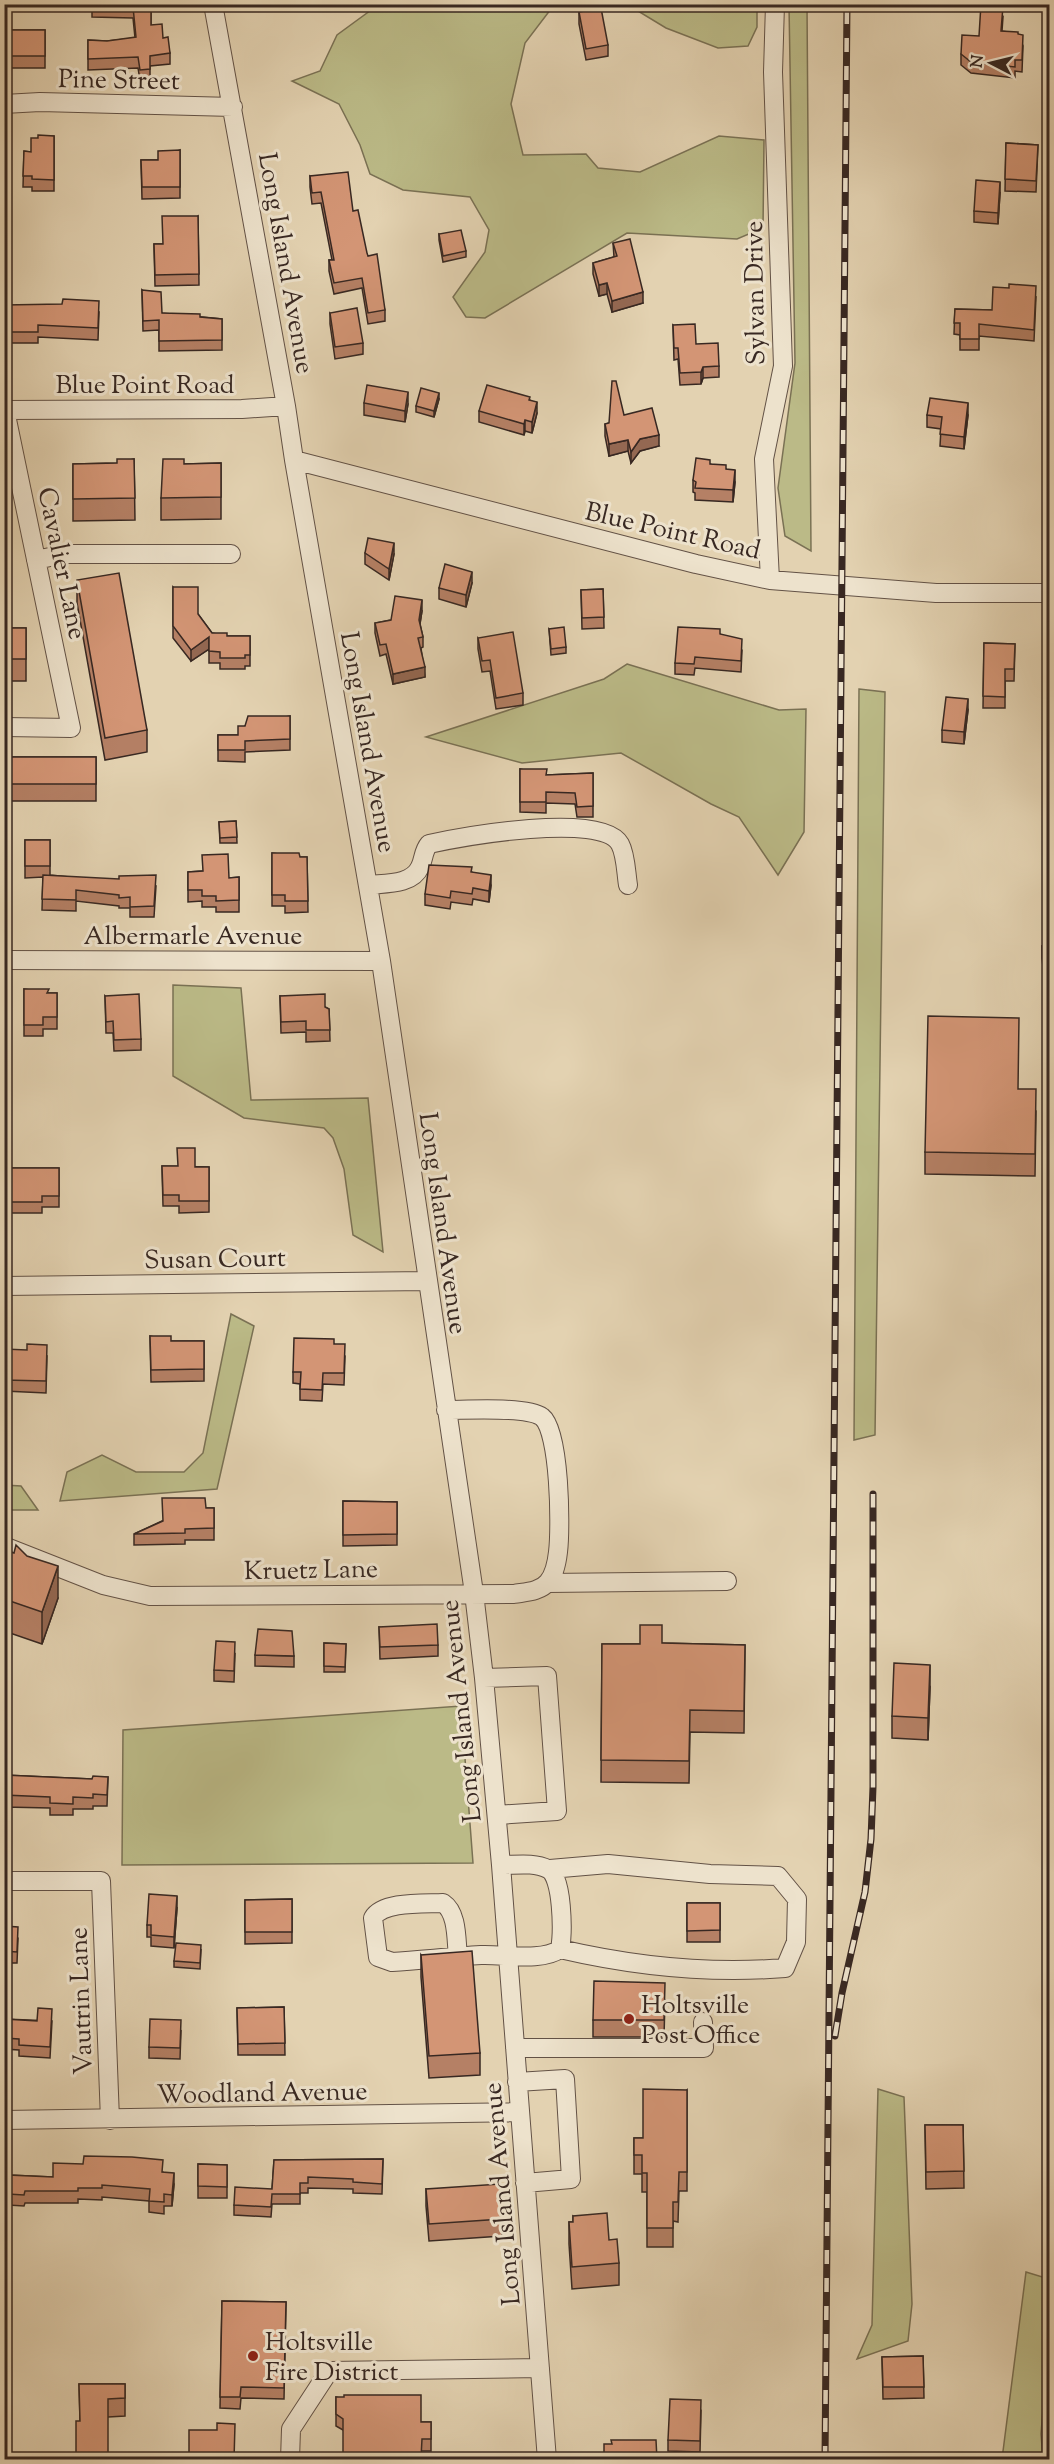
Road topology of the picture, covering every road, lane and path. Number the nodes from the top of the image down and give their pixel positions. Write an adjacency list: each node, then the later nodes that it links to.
1 (213, 4): 4 (street, Long Island Avenue)
2 (775, 4): 10 (street, Sylvan Drive)
3 (4, 104): 4 (street, Pine Street)
4 (233, 107): 5 (street, Long Island Avenue)
5 (286, 406): 6 (street, Blue Point Road); 7 (street, Long Island Avenue)
6 (5, 410): 9 (street, Cavalier Lane)
7 (294, 460): 10 (street, Blue Point Road); 13 (street, Long Island Avenue)
8 (231, 554): 9 (street)
9 (36, 560): 12 (street, Cavalier Lane)
10 (770, 579): 11 (street, Blue Point Road)
11 (1050, 593)
12 (4, 727)
13 (368, 885): 14 (street); 16 (street, Long Island Avenue)
14 (628, 885)
15 (4, 960): 16 (street, Albermarle Avenue)
16 (381, 961): 17 (street, Long Island Avenue)
17 (427, 1281): 18 (street, Susan Court); 19 (street, Long Island Avenue)
18 (4, 1286)
19 (446, 1410): 22 (street); 23 (street, Long Island Avenue)
20 (4, 1546): 23 (street, Kruetz Lane)
21 (727, 1581): 22 (street, Kruetz Lane)
22 (548, 1583): 23 (street, Kruetz Lane)
23 (474, 1593): 24 (street, Long Island Avenue)
24 (484, 1678): 25 (street, Long Island Avenue); 25 (street)
25 (497, 1815): 26 (street, Long Island Avenue)
26 (501, 1865): 27 (street); 31 (street, Long Island Avenue)
27 (550, 1869): 29 (street); 29 (street)
28 (4, 1881): 37 (street, Vautrin Lane)
29 (560, 1949): 31 (street)
30 (458, 1957): 30 (street); 31 (street)
31 (507, 1957): 33 (street, Long Island Avenue)
32 (703, 2022): 33 (street)
33 (515, 2048): 34 (street, Long Island Avenue)
34 (517, 2082): 35 (street, Long Island Avenue); 38 (street)
35 (520, 2112): 37 (street, Woodland Avenue); 38 (street, Long Island Avenue)
36 (4, 2120): 37 (street, Woodland Avenue)
37 (110, 2120)
38 (525, 2183): 39 (street, Long Island Avenue)
39 (540, 2368): 40 (street); 41 (street, Long Island Avenue)
40 (290, 2460)
41 (547, 2460)

